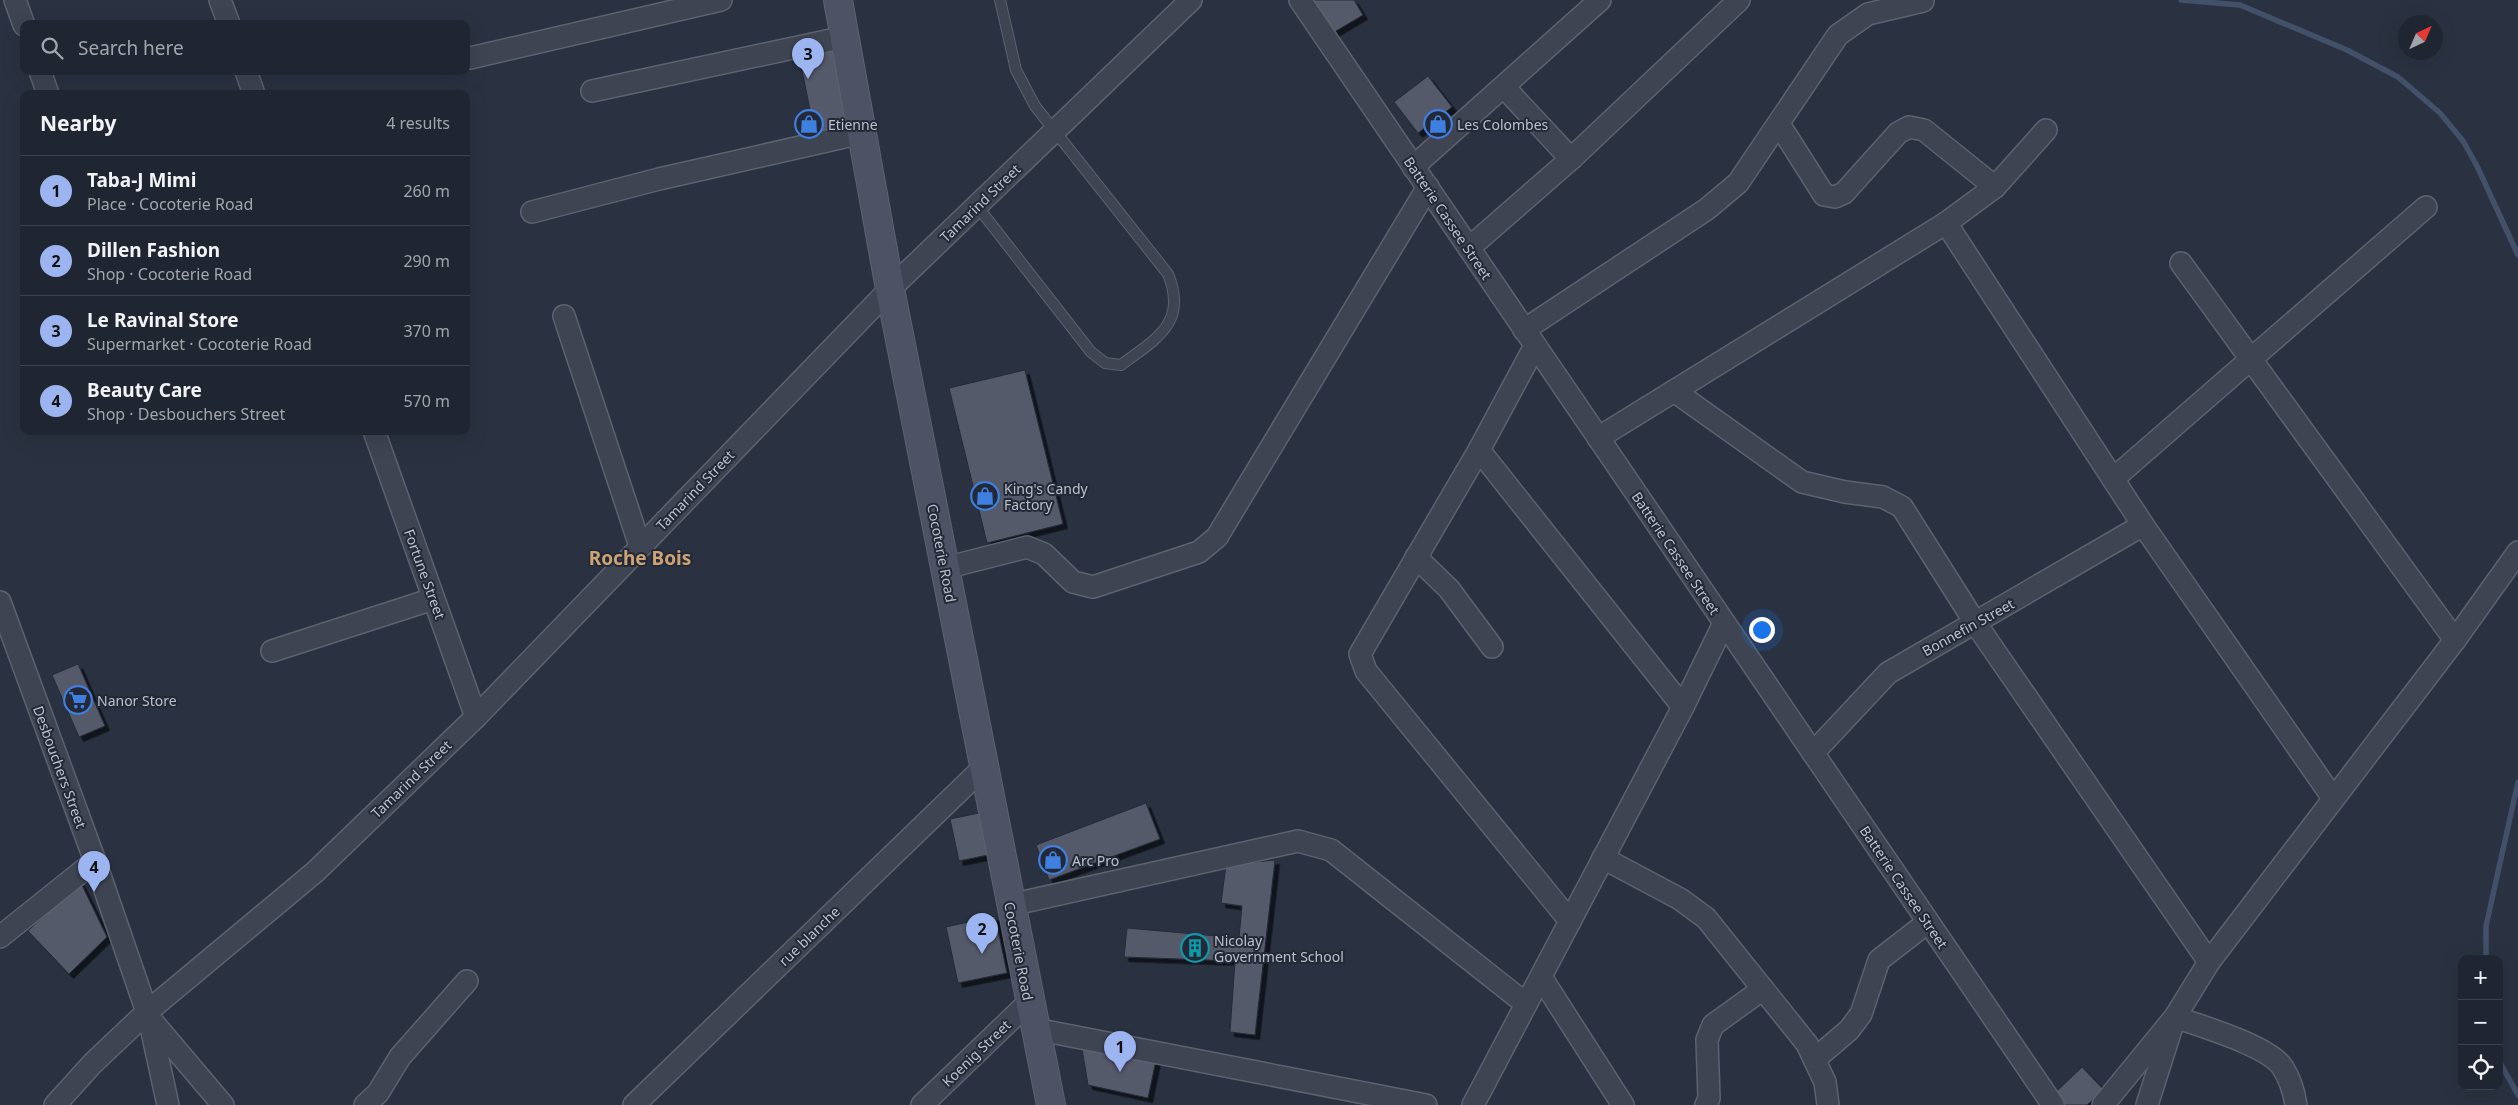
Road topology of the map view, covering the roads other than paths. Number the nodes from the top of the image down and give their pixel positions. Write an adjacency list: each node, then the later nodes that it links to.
1 (15, 0): 11 (street)
2 (220, 0): 12 (street)
3 (721, 0): 14 (street)
4 (838, 0): 13 (street, Cocoterie Road)
5 (1000, 0): 23 (lane)
6 (1191, 0): 23 (street, Tamarind Street)
7 (1300, 0): 26 (street, Batterie Cassee Street)
8 (1600, 0): 17 (street)
9 (1739, 0): 25 (street)
10 (1923, 1): 21 (street)
11 (22, 20)
12 (228, 20)
13 (845, 37): 20 (street); 24 (street, Cocoterie Road)
14 (470, 58)
15 (41, 75): 18 (street)
16 (247, 75): 19 (street)
17 (1504, 87): 25 (street); 26 (street)
18 (47, 90)
19 (253, 90)
20 (592, 91)
21 (1779, 124): 28 (street); 37 (street)
22 (2046, 130): 28 (street)
23 (1055, 131): 29 (street, Tamarind Street); 29 (lane)
24 (862, 133): 31 (street); 35 (street, Cocoterie Road)
25 (1571, 159): 33 (street)
26 (1413, 167): 27 (street, Batterie Cassee Street)
27 (1428, 187): 33 (street, Batterie Cassee Street); 48 (street)
28 (1995, 187): 32 (street)
29 (977, 206): 35 (street, Tamarind Street)
30 (2426, 207): 38 (street)
31 (532, 212)
32 (1946, 223): 39 (street); 43 (street)
33 (1469, 248): 37 (street, Batterie Cassee Street)
34 (2181, 263): 38 (street)
35 (890, 289): 45 (street, Tamarind Street); 48 (street, Cocoterie Road)
36 (564, 316): 45 (street)
37 (1530, 338): 41 (street, Batterie Cassee Street); 42 (street)
38 (2251, 358): 43 (street); 53 (street)
39 (1674, 391): 41 (street); 52 (street)
40 (375, 435): 49 (street, Fortune Street)
41 (1598, 438): 51 (street, Batterie Cassee Street)
42 (1479, 450): 47 (street); 56 (street)
43 (2113, 478): 44 (street)
44 (2143, 525): 52 (street, Bonnefin Street); 60 (street)
45 (640, 546): 57 (street, Tamarind Street)
46 (2518, 552): 53 (street)
47 (1416, 557): 54 (street); 64 (street)
48 (945, 568): 59 (street, Cocoterie Road)
49 (433, 598): 55 (street); 57 (street, Fortune Street)
50 (0, 602): 62 (street, Desbouchers Street)
51 (1724, 623): 56 (street); 58 (street, Batterie Cassee Street)
52 (1976, 624): 58 (street, Bonnefin Street); 67 (street)
53 (2455, 640): 60 (street)
54 (1492, 647)
55 (272, 651)
56 (1683, 706): 61 (street)
57 (476, 718): 73 (street, Tamarind Street)
58 (1813, 753): 65 (street, Batterie Cassee Street)
59 (984, 767): 63 (street, Cocoterie Road); 81 (street, rue blanche)
60 (2333, 798): 67 (street)
61 (1603, 858): 64 (street); 70 (street)
62 (95, 861): 66 (street); 73 (street, Desbouchers Street)
63 (1010, 905): 71 (street, Cocoterie Road); 72 (street)
64 (1570, 921): 68 (street)
65 (1928, 922): 76 (street); 89 (street, Batterie Cassee Street)
66 (0, 937)
67 (2209, 962): 74 (street)
68 (1540, 977): 72 (street); 86 (street)
69 (467, 981): 80 (street)
70 (1763, 989): 76 (street); 87 (street)
71 (1029, 1002): 75 (street, Cocoterie Road); 82 (street, Koenig Street)
72 (1526, 1004): 85 (street)
73 (148, 1015): 77 (street, Tamarind Street); 78 (street, Desbouchers Street); 79 (street)
74 (2175, 1017): 90 (street); 91 (street); 92 (street)
75 (1035, 1029): 83 (street, Cocoterie Road); 84 (street)
76 (1815, 1059): 88 (street)
77 (55, 1105)
78 (168, 1105)
79 (223, 1105)
80 (365, 1105)
81 (634, 1105)
82 (922, 1105)
83 (1051, 1105)
84 (1426, 1105)
85 (1473, 1105)
86 (1623, 1105)
87 (1706, 1105)
88 (1828, 1105)
89 (2053, 1105)
90 (2102, 1105)
91 (2147, 1105)
92 (2296, 1105)

